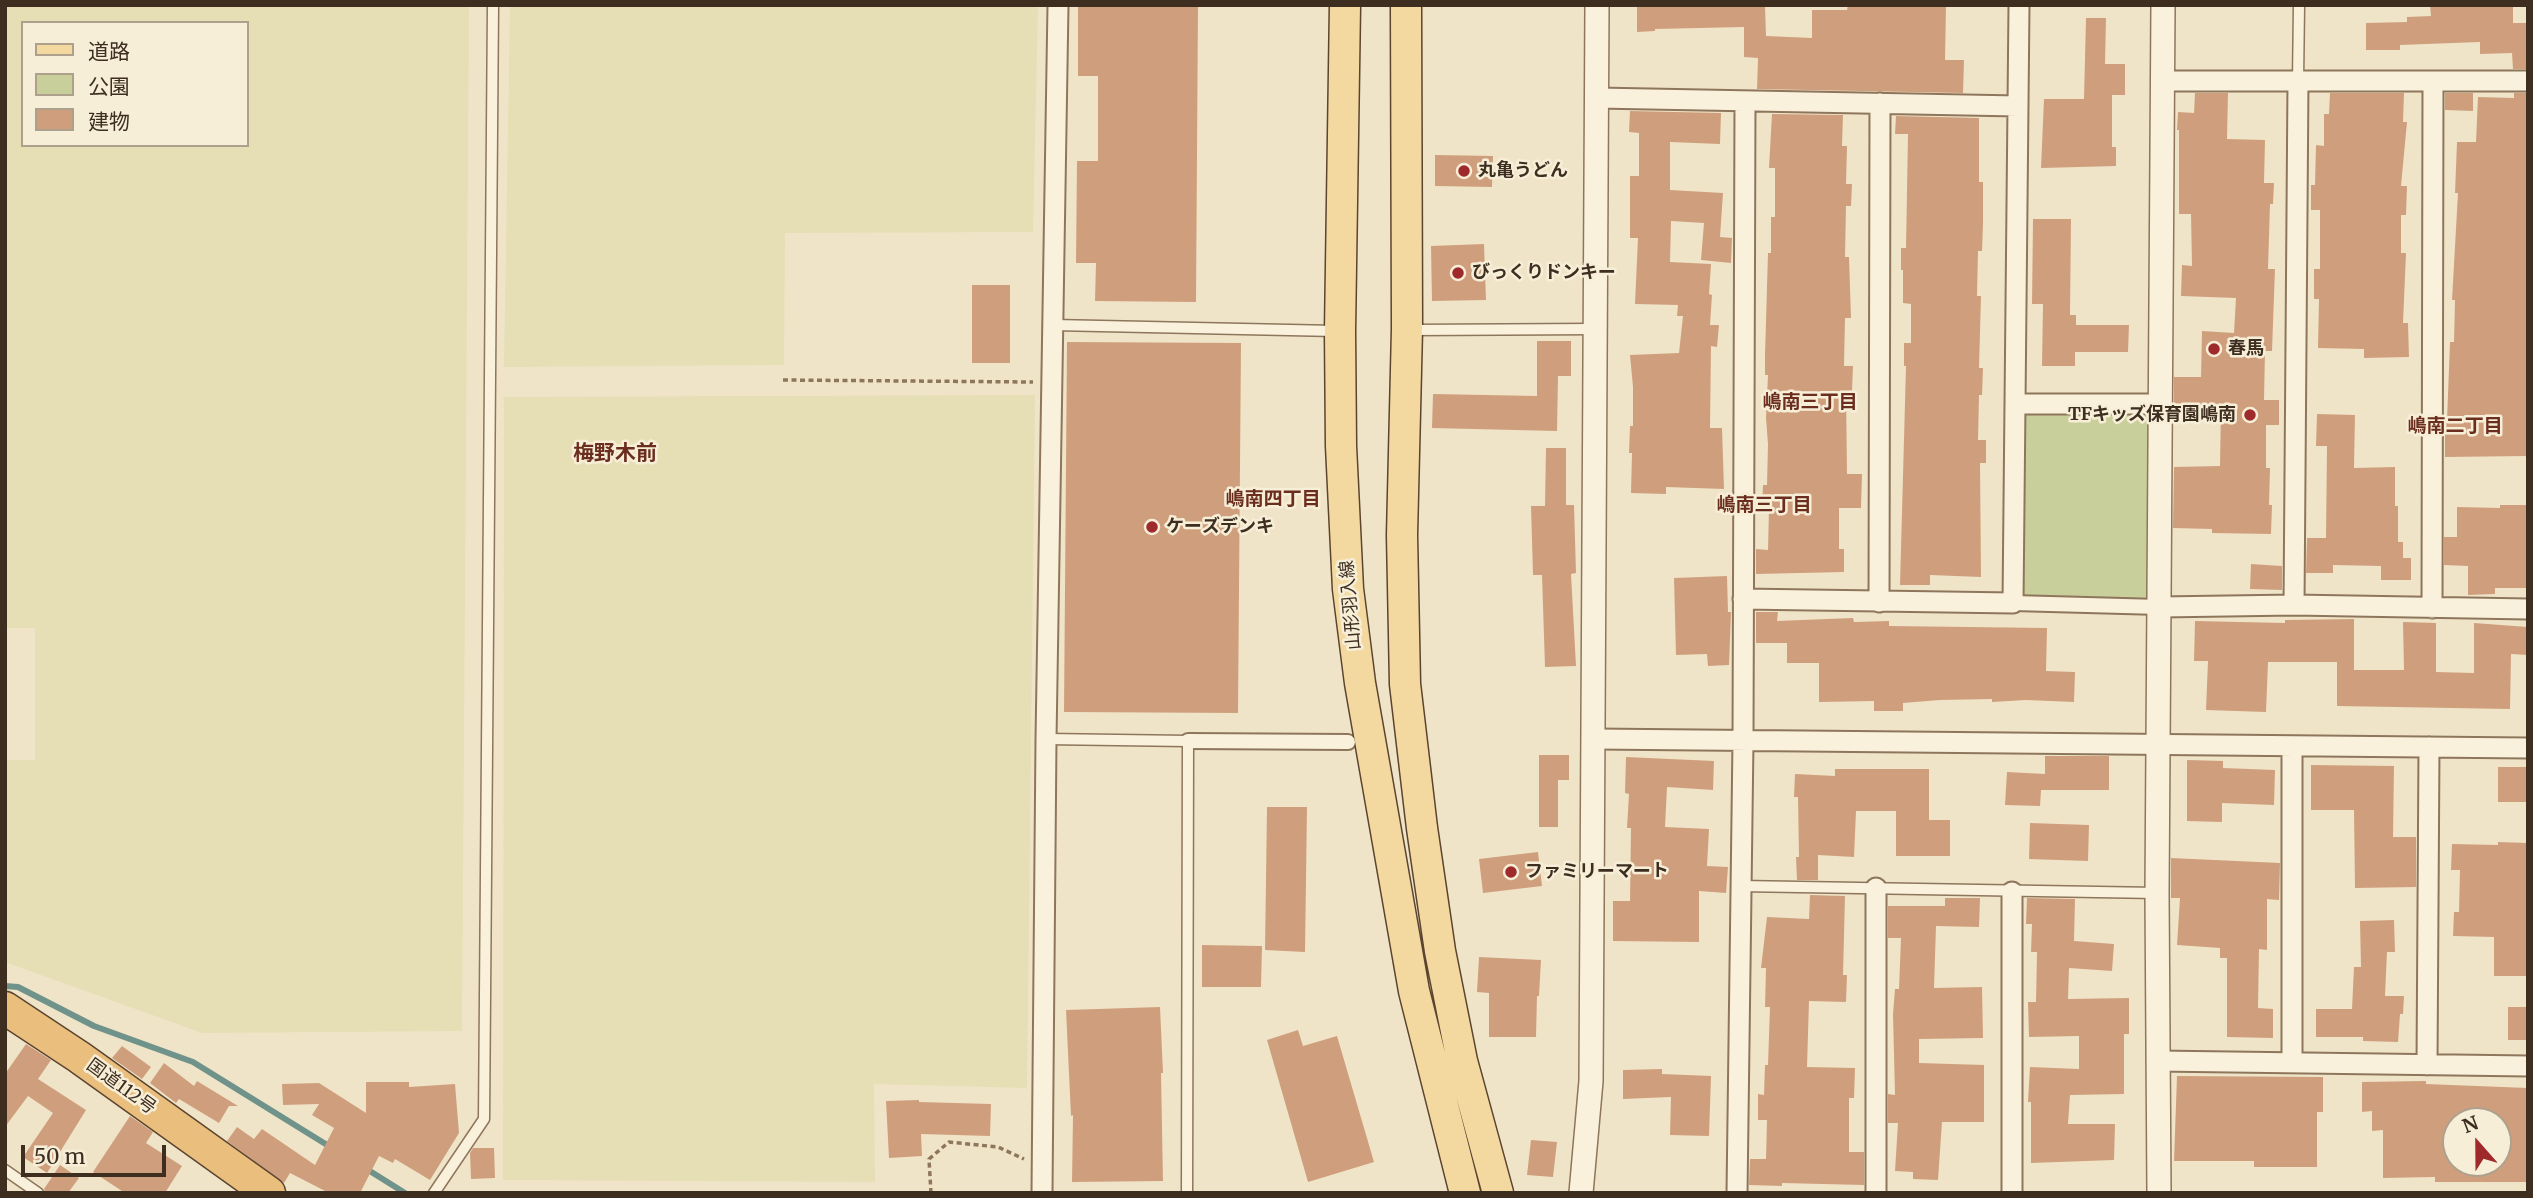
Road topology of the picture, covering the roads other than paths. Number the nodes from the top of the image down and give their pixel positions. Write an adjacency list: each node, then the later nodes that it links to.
1 (493, 5): 51 (lane)
2 (1058, 5): 17 (street)
3 (1345, 5): 20 (main road, 山形羽入線)
4 (1406, 5): 19 (main road)
5 (1597, 5): 13 (street)
6 (2019, 5): 16 (street)
7 (2163, 5): 9 (street)
8 (2299, 5): 10 (lane)
9 (2163, 81): 10 (street); 22 (street)
10 (2298, 81): 12 (street); 26 (street)
11 (2528, 81): 12 (street)
12 (2433, 82): 28 (street)
13 (1597, 98): 14 (street); 18 (street)
14 (1745, 101): 15 (street); 23 (street)
15 (1880, 103): 16 (street); 24 (street)
16 (2018, 106): 21 (street)
17 (1053, 325): 20 (lane); 30 (street)
18 (1597, 329): 19 (lane); 31 (street)
19 (1407, 330): 55 (main road)
20 (1340, 331): 54 (main road, 山形羽入線)
21 (2015, 404): 22 (street); 25 (street)
22 (2161, 404): 27 (street)
23 (1743, 599): 24 (street); 33 (street)
24 (1879, 601): 25 (street)
25 (2013, 603): 27 (street)
26 (2294, 606): 27 (street); 28 (street)
27 (2160, 607): 35 (street)
28 (2432, 608): 29 (street)
29 (2528, 609)
30 (1046, 739): 32 (lane); 52 (street)
31 (1595, 739): 33 (street); 56 (street)
32 (1188, 741): 34 (street); 53 (lane)
33 (1743, 741): 35 (street); 39 (street)
34 (1348, 742)
35 (2159, 743): 36 (street); 42 (street)
36 (2292, 746): 37 (street); 45 (street)
37 (2428, 747): 38 (street); 46 (street)
38 (2528, 748)
39 (1740, 886): 40 (lane); 57 (street)
40 (1876, 888): 41 (lane); 58 (street)
41 (2012, 892): 42 (lane); 59 (street)
42 (2157, 893): 44 (street)
43 (5, 1008): 50 (highway, 国道112号)
44 (2157, 1061): 45 (street); 60 (street)
45 (2292, 1062): 46 (street)
46 (2427, 1065): 47 (street)
47 (2528, 1066)
48 (5, 1170): 49 (lane)
49 (38, 1193)
50 (269, 1193)
51 (434, 1193)
52 (1042, 1193)
53 (1187, 1193)
54 (1465, 1193)
55 (1498, 1193)
56 (1581, 1193)
57 (1737, 1193)
58 (1876, 1193)
59 (2012, 1193)
60 (2159, 1193)

